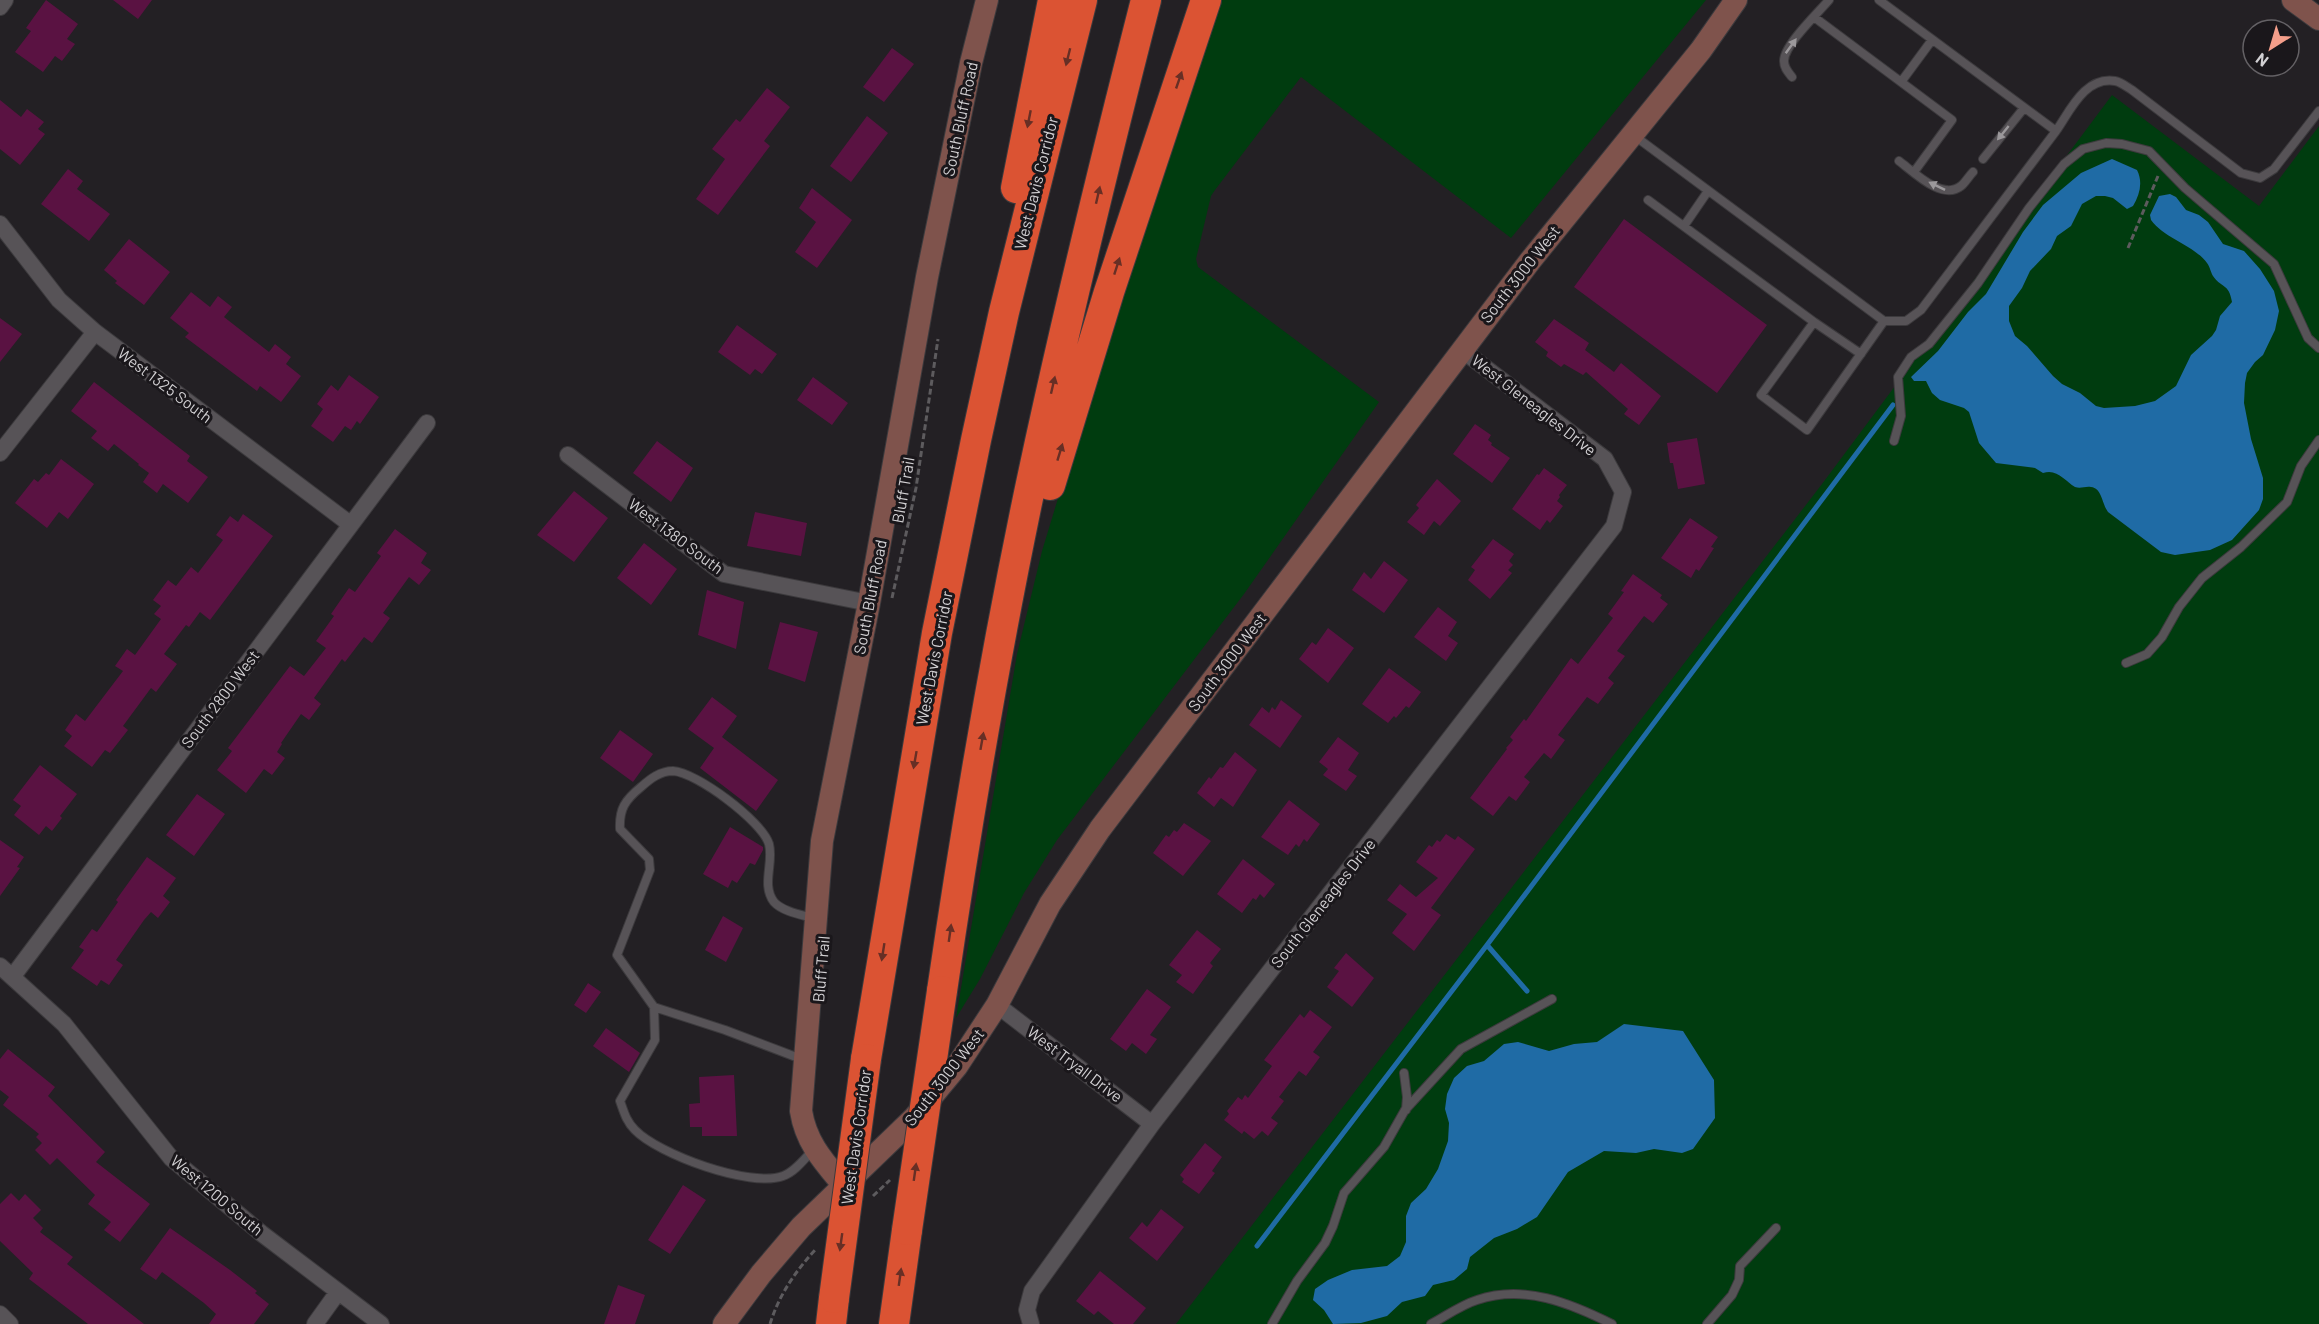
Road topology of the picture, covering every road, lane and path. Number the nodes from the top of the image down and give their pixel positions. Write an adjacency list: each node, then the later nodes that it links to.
1 (5, 0): 11 (street)
2 (987, 0): 47 (main road, South Bluff Road)
3 (1053, 0): 45 (highway, one-way to 45)
4 (1082, 0): 45 (highway, West Davis Corridor, one-way to 45)
5 (1146, 0): 48 (highway, one-way to 5)
6 (1206, 0): 48 (highway, one-way to 6)
7 (1736, 0): 20 (main road, South 3000 West)
8 (1829, 0): 12 (lane)
9 (1879, 0): 14 (lane)
10 (2293, 0): 13 (main road)
11 (0, 7)
12 (1814, 17): 15 (lane, one-way to 12); 16 (lane)
13 (2319, 19)
14 (1932, 40): 16 (lane); 17 (lane)
15 (1792, 77)
16 (1901, 82): 24 (lane)
17 (2024, 108): 19 (lane); 21 (lane, one-way to 21)
18 (2319, 111): 19 (lane)
19 (2056, 131): 31 (lane)
20 (1632, 134): 26 (lane); 36 (main road, South 3000 West)
21 (1983, 159)
22 (1899, 161): 24 (lane)
23 (2163, 164): 30 (path); 35 (lane); 40 (lane)
24 (1914, 172): 25 (lane, one-way to 24)
25 (1973, 172)
26 (1708, 191): 29 (lane); 31 (lane)
27 (1648, 200): 29 (lane)
28 (0, 224): 33 (street, West 1325 South)
29 (1684, 226): 32 (lane)
30 (2128, 248)
31 (1884, 321): 37 (lane)
32 (1814, 322): 37 (lane); 37 (lane)
33 (94, 332): 41 (street); 44 (street, West 1325 South)
34 (939, 338): 46 (path, Bluff Trail)
35 (2319, 348)
36 (1462, 350): 43 (street, West Gleneagles Drive); 53 (main road, South 3000 West)
37 (1861, 354)
38 (427, 423): 44 (street, South 2800 West)
39 (2319, 440): 49 (lane)
40 (1894, 441)
41 (0, 453)
42 (568, 455): 47 (street, West 1380 South)
43 (1623, 492): 58 (street, South Gleneagles Drive)
44 (350, 524): 51 (street, South 2800 West)
45 (949, 580): 63 (highway, West Davis Corridor, one-way to 63, bridge)
46 (891, 602)
47 (869, 603): 50 (main road, South Bluff Road)
48 (1007, 607): 71 (highway, one-way to 48, bridge)
49 (2126, 663)
50 (816, 919): 54 (lane); 55 (main road, South Bluff Road)
51 (7, 971): 62 (street, West 1200 South)
52 (1552, 999): 57 (lane)
53 (997, 1005): 58 (street, West Tryall Drive); 60 (main road, South 3000 West)
54 (654, 1007): 55 (lane); 59 (lane)
55 (804, 1060): 59 (main road, South Bluff Road)
56 (1404, 1072): 57 (lane)
57 (1406, 1110): 72 (lane)
58 (1152, 1124): 65 (street, South Gleneagles Drive)
59 (814, 1149): 60 (main road, South Bluff Road)
60 (844, 1186): 70 (main road, South 3000 West)
61 (1776, 1228): 75 (lane)
62 (338, 1292): 68 (street); 69 (street, West 1200 South)
63 (832, 1311)
64 (0, 1314): 67 (street)
65 (1029, 1320)
66 (1600, 1321): 73 (lane); 74 (lane)
67 (10, 1324)
68 (315, 1324)
69 (381, 1324)
70 (724, 1324)
71 (894, 1324)
72 (1272, 1324)
73 (1431, 1324)
74 (1612, 1324)
75 (1707, 1324)

